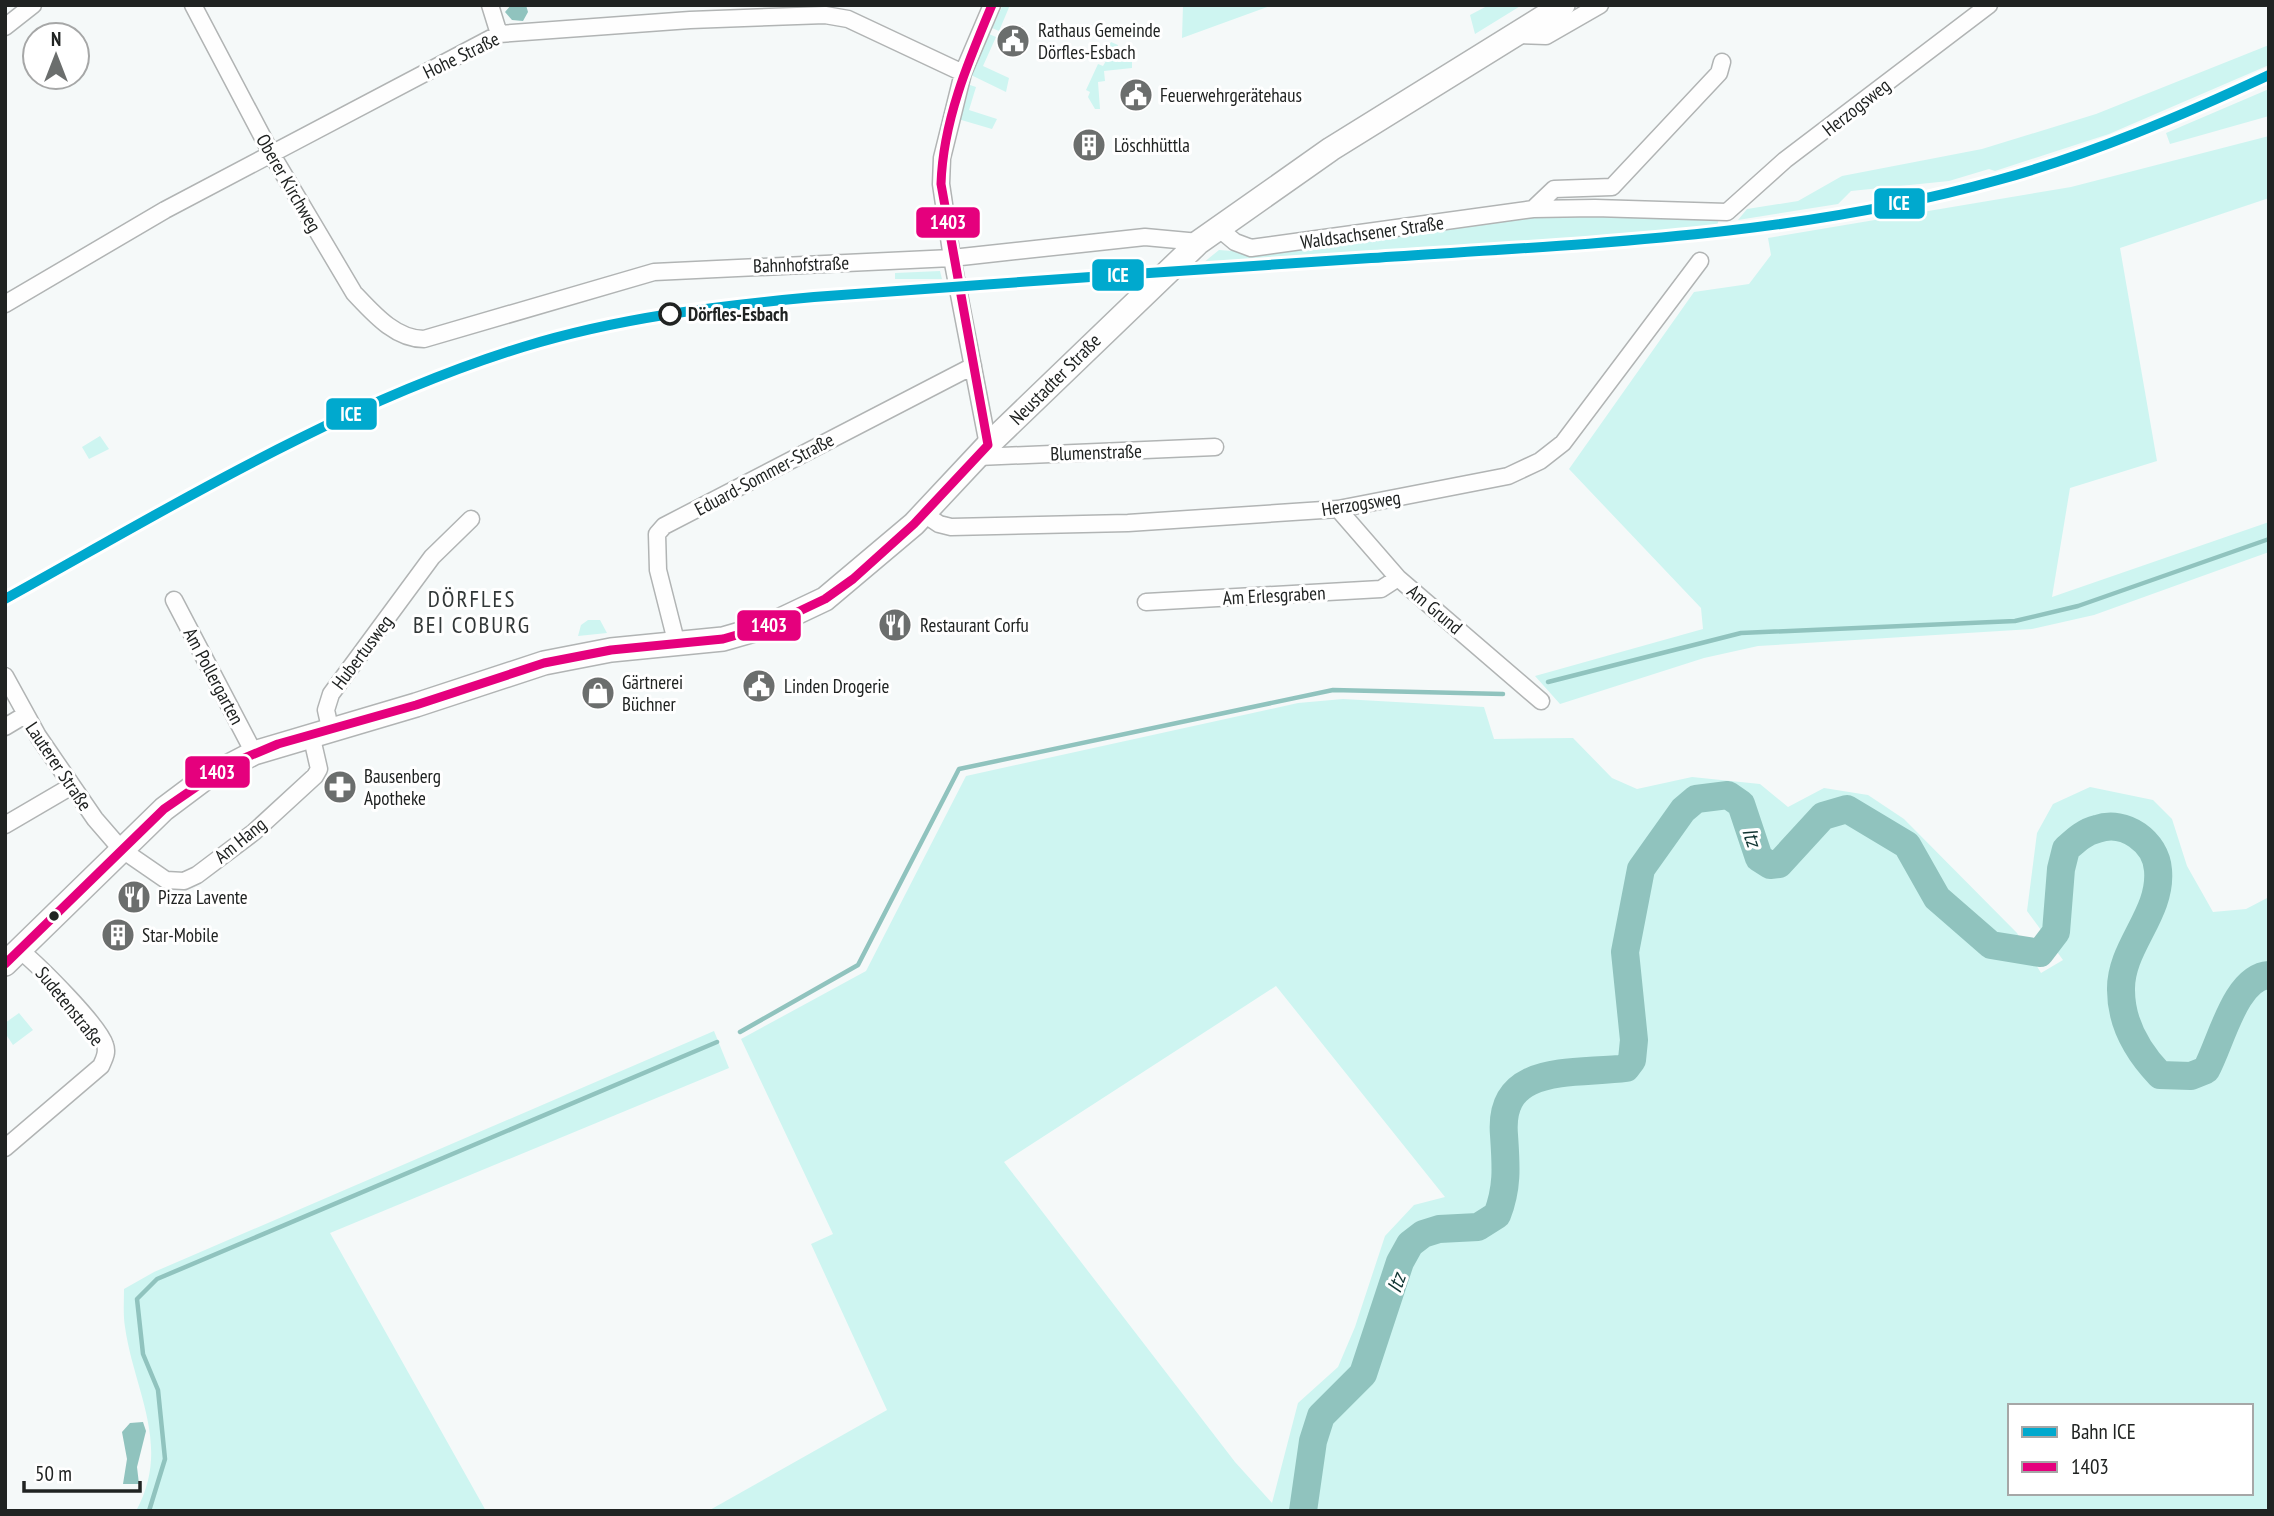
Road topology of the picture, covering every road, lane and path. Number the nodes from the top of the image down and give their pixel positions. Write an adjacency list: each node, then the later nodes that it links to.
1 (33, 5): 9 (street)
2 (193, 5): 14 (street, Oberer Kirchweg)
3 (490, 5): 10 (street)
4 (992, 5): 13 (street)
5 (1563, 5): 11 (street, Neustadter Straße)
6 (1600, 5): 11 (street)
7 (1989, 5): 16 (street, Herzogsweg)
8 (838, 10): 10 (street, Hohe Straße); 13 (street, Hohe Straße)
9 (5, 27)
10 (499, 34): 14 (street, Hohe Straße)
11 (1515, 35): 17 (street, Neustadter Straße)
12 (1722, 62): 15 (street, Waldsachsener Straße)
13 (963, 73): 19 (street)
14 (271, 153): 21 (street, Hohe Straße); 22 (street, Oberer Kirchweg)
15 (1533, 209): 16 (street, Waldsachsener Straße); 17 (street, Waldsachsener Straße)
16 (1727, 212)
17 (1217, 228): 18 (street, Neustadter Straße)
18 (1199, 242): 19 (street, Bahnhofstraße); 25 (street, Neustadter Straße)
19 (952, 258): 22 (street, Bahnhofstraße); 23 (street)
20 (1700, 261): 26 (street, Herzogsweg)
21 (5, 304)
22 (411, 339)
23 (973, 366): 25 (street); 32 (street, Eduard-Sommer-Straße)
24 (1214, 447): 25 (street, Blumenstraße)
25 (983, 451): 27 (street, Neustadter Straße)
26 (1338, 509): 27 (street, Herzogsweg); 29 (street, Am Grund)
27 (924, 514): 32 (street, Neustadter Straße)
28 (471, 519): 37 (street, Hubertusweg)
29 (1398, 578): 31 (street, Am Erlesgraben); 34 (street, Am Grund)
30 (174, 600): 38 (street, Am Pollergarten)
31 (1146, 602)
32 (677, 645): 37 (street, Neustadter Straße)
33 (5, 676): 35 (street, Lauterer Straße)
34 (1541, 701)
35 (25, 715): 36 (street); 39 (street, Lauterer Straße)
36 (5, 727)
37 (321, 731): 38 (street, Neustadter Straße); 41 (street, Am Hang)
38 (254, 753): 41 (street, Neustadter Straße)
39 (70, 787): 40 (street); 41 (street, Lauterer Straße)
40 (5, 825)
41 (121, 849): 42 (street, Neustadter Straße)
42 (13, 958): 43 (street, Sudetenstraße)
43 (5, 1148)

